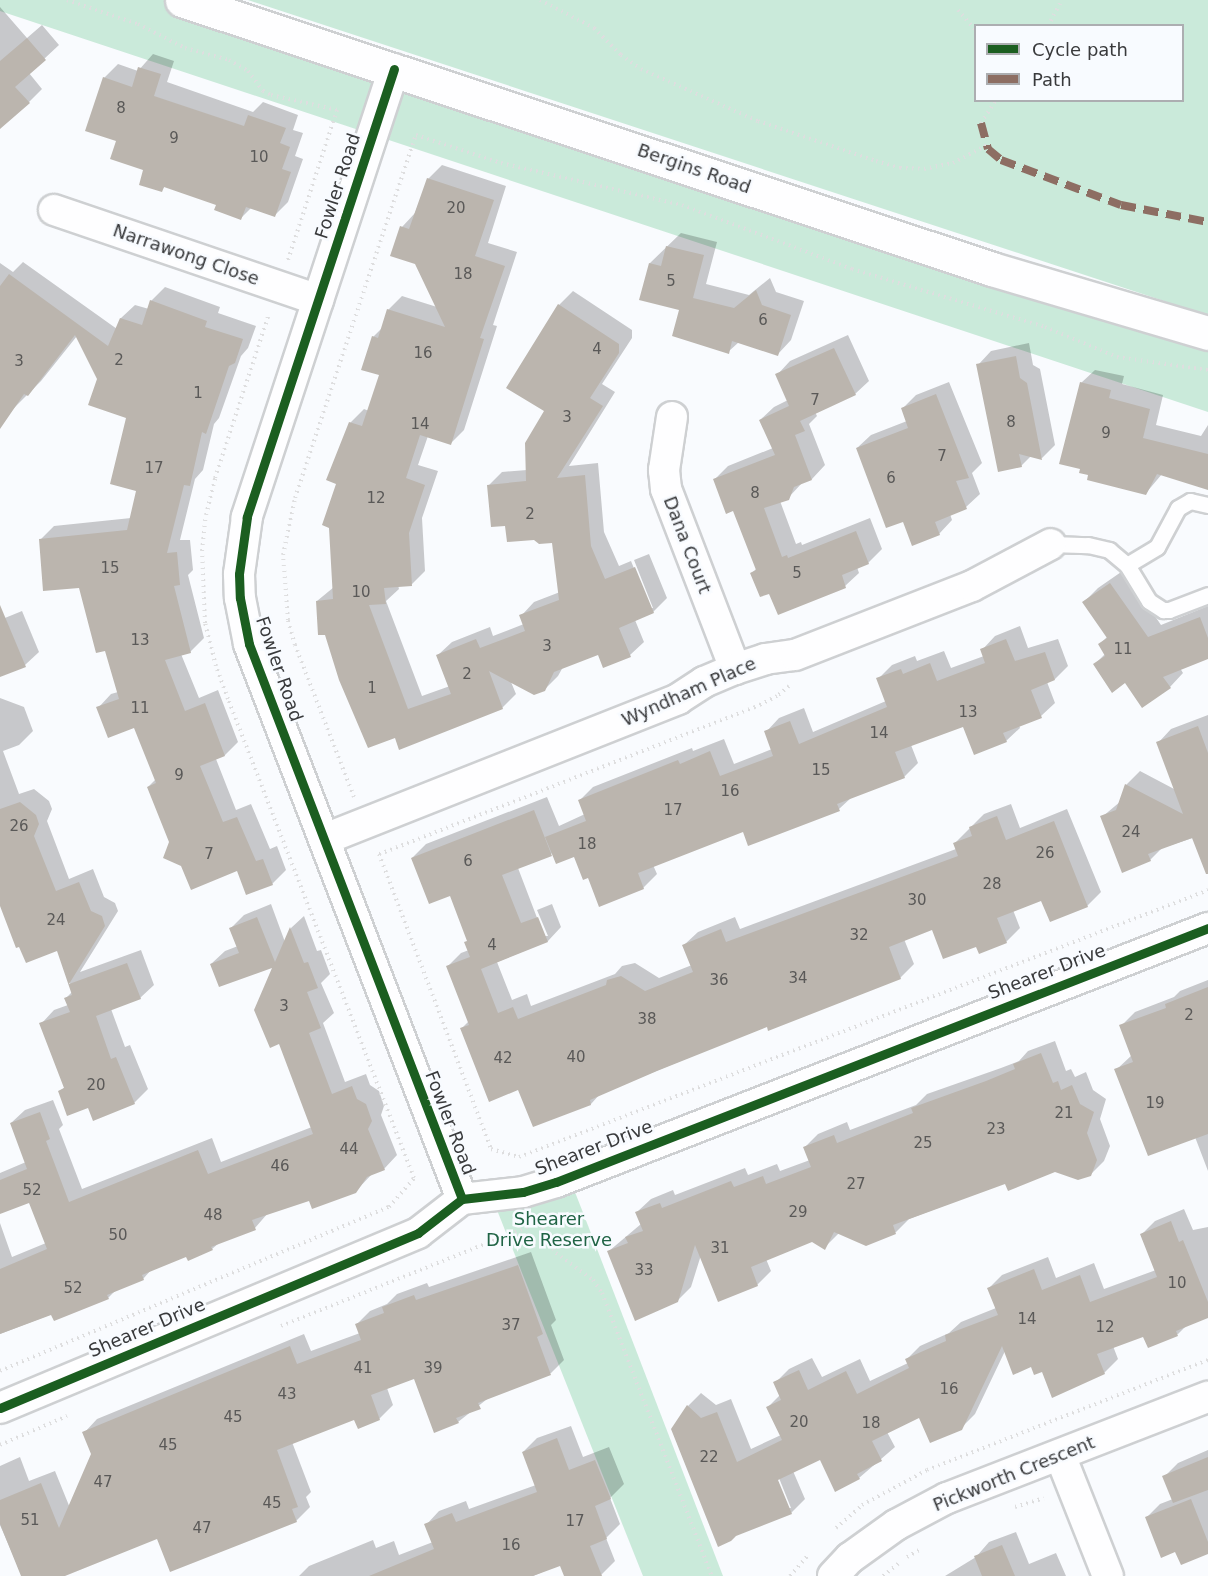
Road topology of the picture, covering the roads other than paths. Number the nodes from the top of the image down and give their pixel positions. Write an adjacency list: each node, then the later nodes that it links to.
1 (182, 0): 2 (main road, Bergins Road)
2 (394, 69): 4 (street, Fowler Road); 5 (main road, Bergins Road)
3 (54, 210): 4 (street, Narrawong Close)
4 (318, 300): 12 (street, Fowler Road)
5 (1208, 333)
6 (672, 417): 11 (street, Dana Court)
7 (1208, 506): 9 (lane)
8 (1051, 544): 9 (lane); 11 (street, Wyndham Place)
9 (1127, 565): 10 (lane)
10 (1208, 595)
11 (735, 669): 12 (street, Wyndham Place)
12 (325, 839): 14 (street, Fowler Road)
13 (1208, 928): 14 (street, Shearer Drive)
14 (462, 1199): 16 (street, Shearer Drive)
15 (1208, 1397): 17 (street, Pickworth Crescent)
16 (0, 1408)
17 (1060, 1455): 18 (street, Pickworth Crescent); 19 (street)
18 (833, 1576)
19 (1108, 1576)

